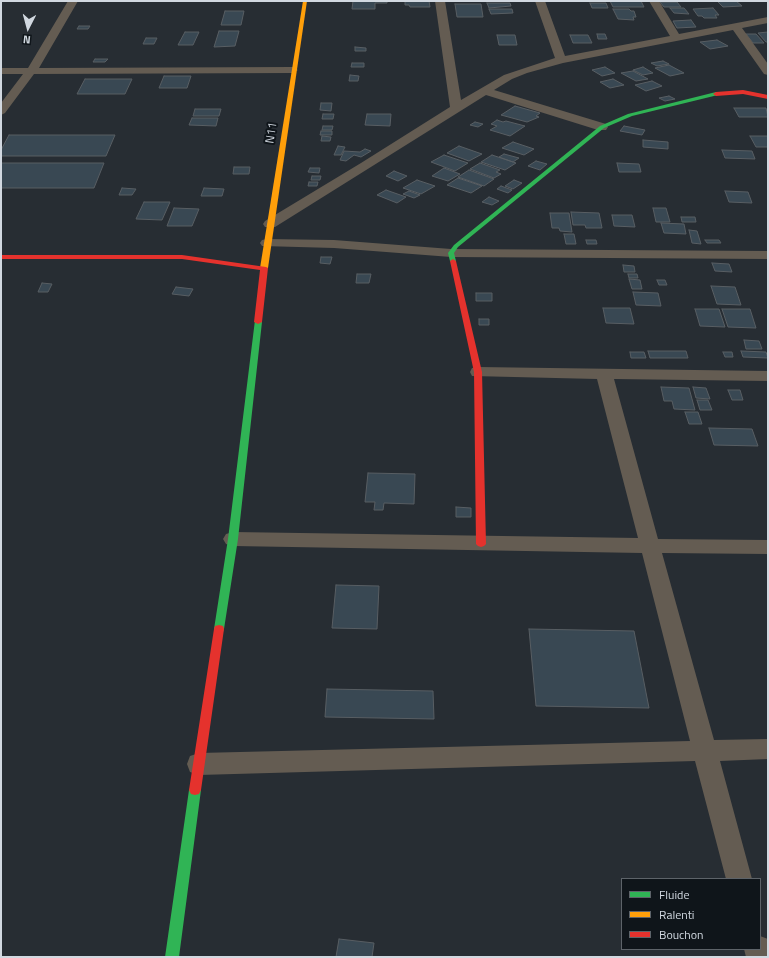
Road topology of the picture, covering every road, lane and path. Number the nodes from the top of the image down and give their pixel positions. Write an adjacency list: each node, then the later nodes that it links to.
1 (72, 1): 12 (street)
2 (305, 1): 10 (main road, N11)
3 (440, 1): 16 (street)
4 (540, 1): 9 (street)
5 (654, 1): 8 (street)
6 (768, 20): 7 (street)
7 (736, 26): 8 (street); 13 (street)
8 (676, 38): 9 (street)
9 (561, 60): 14 (street)
10 (293, 70): 12 (street); 19 (main road, N11)
11 (1, 71): 12 (street)
12 (31, 71): 17 (street)
13 (768, 72)
14 (486, 91): 16 (street); 18 (street)
15 (768, 97): 18 (main road)
16 (456, 108): 19 (street)
17 (1, 111)
18 (602, 127): 21 (main road)
19 (270, 224): 20 (main road, N11)
20 (267, 243): 21 (street); 24 (main road, N11)
21 (451, 253): 22 (street); 25 (main road)
22 (768, 255)
23 (1, 257): 24 (main road)
24 (264, 268): 28 (main road, N11)
25 (478, 372): 26 (street); 29 (main road)
26 (604, 374): 27 (street); 30 (street)
27 (768, 376)
28 (233, 539): 29 (street); 34 (main road, N11)
29 (481, 544): 30 (street)
30 (650, 546): 31 (street); 33 (street)
31 (768, 547)
32 (768, 749): 33 (street)
33 (706, 751): 34 (street); 35 (street)
34 (199, 764): 36 (main road, N11)
35 (739, 878)
36 (172, 957)

